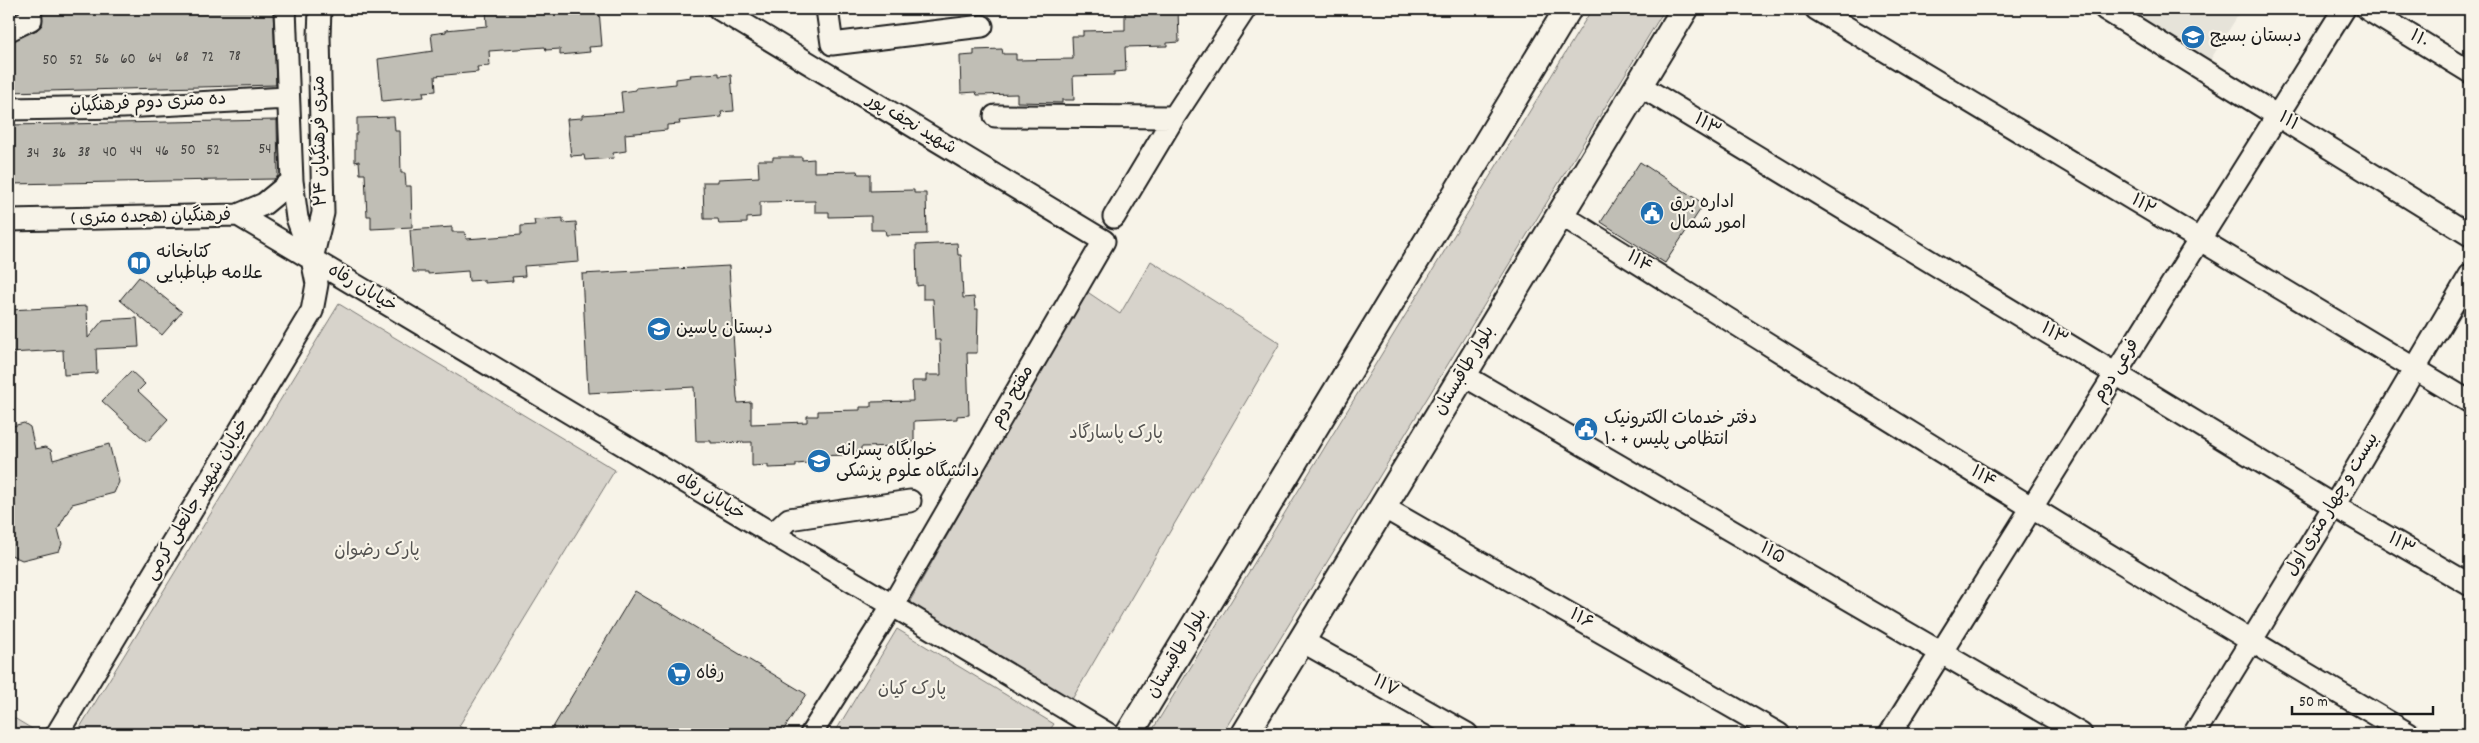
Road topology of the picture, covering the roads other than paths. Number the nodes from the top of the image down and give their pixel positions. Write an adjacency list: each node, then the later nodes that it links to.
1 (30, 9): 14 (street)
2 (285, 9): 17 (street, ۲۴ متری فرهنگیان)
3 (320, 9): 30 (street, ۲۴ متری فرهنگیان)
4 (719, 9): 28 (street, شهید نجف پور)
5 (827, 9): 13 (street)
6 (1245, 9): 21 (street)
7 (1568, 9): 49 (main road, بلوار طاقبستان)
8 (1685, 9): 16 (main road, بلوار طاقبستان)
9 (1816, 9): 29 (street, ۱۱۲)
10 (2105, 9): 19 (street, ۱۱۱)
11 (2344, 9): 19 (street, فرعی دوم)
12 (2367, 9): 15 (street, ۱۱۰)
13 (982, 26)
14 (9, 30)
15 (2470, 72)
16 (1639, 85): 23 (main road, بلوار طاقبستان); 33 (street, ۱۱۳)
17 (287, 98): 18 (street, ده متری دوم فرهنگیان); 22 (street, ۲۴ متری فرهنگیان)
18 (9, 109)
19 (2277, 115): 27 (street, ۱۱۱); 29 (street, فرعی دوم)
20 (995, 116): 21 (street)
21 (1174, 117): 25 (street)
22 (292, 180): 24 (street); 30 (street, ۲۴ متری فرهنگیان)
23 (1560, 214): 34 (main road, بلوار طاقبستان); 39 (street, ۱۱۴)
24 (238, 215): 26 (street, فرهنگیان (هجده متری )); 30 (street, فرهنگیان (هجده متری ))
25 (1114, 217)
26 (9, 220)
27 (2470, 235)
28 (1104, 240): 42 (street, مفتح دوم)
29 (2200, 240): 32 (street, ۱۱۲); 33 (street, فرعی دوم)
30 (312, 259): 40 (street, خیابان رفاه); 46 (street, خیابان شهید جانعلی کرمی)
31 (2470, 276): 32 (street, بیست و چهار متری اول)
32 (2414, 368): 35 (street, ۱۱۲); 37 (street, بیست و چهار متری اول)
33 (2116, 373): 37 (street, ۱۱۳); 39 (street, فرعی دوم)
34 (1463, 375): 38 (main road, بلوار طاقبستان); 45 (street, ۱۱۵)
35 (2470, 402)
36 (910, 501): 40 (street)
37 (2334, 506): 41 (street, ۱۱۳); 44 (street, بیست و چهار متری اول)
38 (1383, 507): 43 (main road, بلوار طاقبستان); 52 (street, ۱۱۶)
39 (2032, 508): 44 (street, ۱۱۴); 45 (street, فرعی دوم)
40 (773, 534): 42 (street, خیابان رفاه)
41 (2470, 584)
42 (892, 606): 47 (street, مفتح دوم); 48 (street, خیابان رفاه)
43 (1302, 641): 50 (main road, بلوار طاقبستان); 51 (street, ۱۱۷)
44 (2250, 641): 55 (street, بیست و چهار متری اول); 56 (street, ۱۱۴)
45 (1941, 652): 53 (street, فرعی دوم); 54 (street, ۱۱۵)
46 (57, 734)
47 (811, 734)
48 (1108, 734)
49 (1129, 734)
50 (1245, 734)
51 (1467, 734)
52 (1779, 734)
53 (1890, 734)
54 (2081, 734)
55 (2194, 734)
56 (2409, 734)

